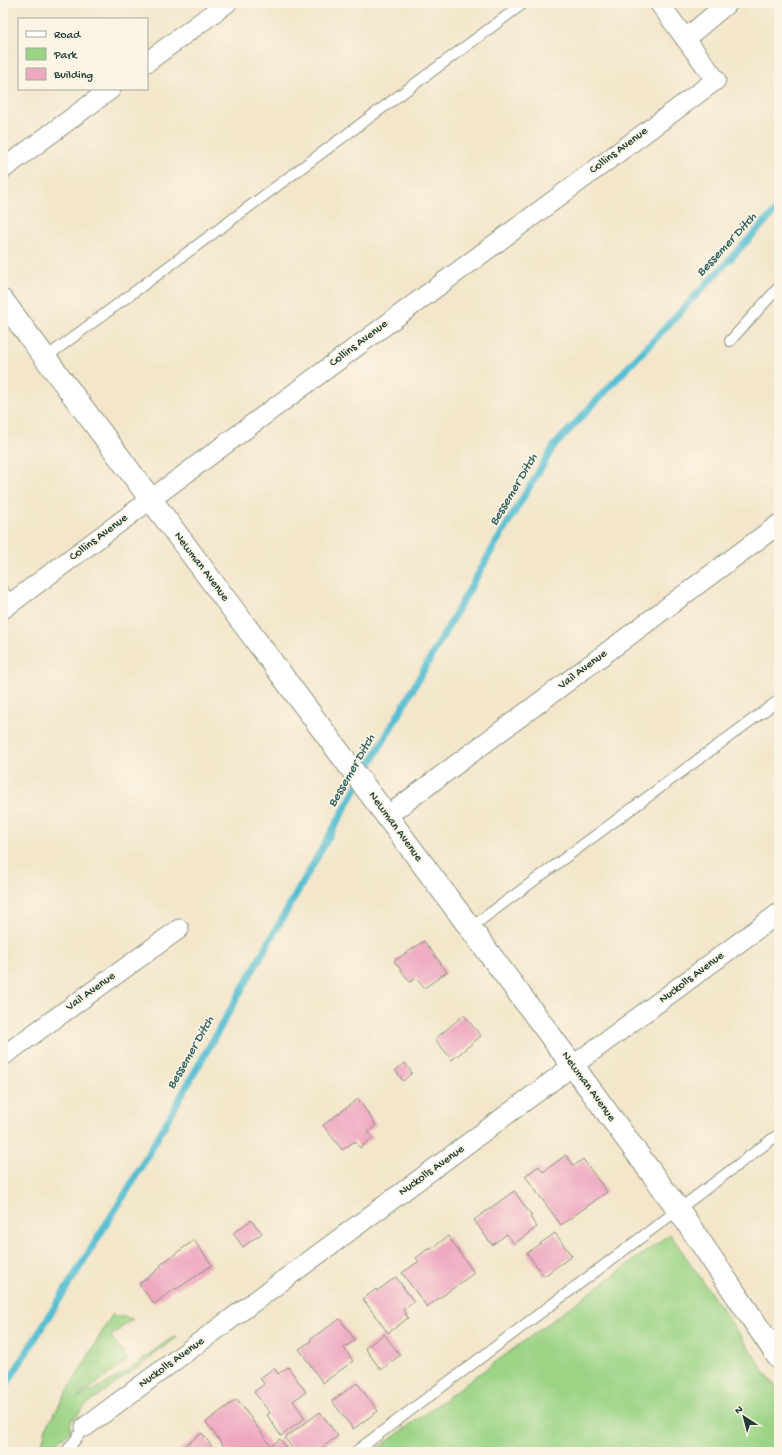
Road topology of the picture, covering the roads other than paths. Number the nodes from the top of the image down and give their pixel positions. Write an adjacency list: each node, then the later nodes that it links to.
1 (227, 3): 6 (street)
2 (524, 3): 12 (lane)
3 (659, 3): 5 (street)
4 (728, 3): 5 (street)
5 (685, 39): 13 (street, Collins Avenue)
6 (148, 61)
7 (110, 90): 8 (street)
8 (3, 169)
9 (779, 287): 11 (lane)
10 (3, 301): 12 (street, Newman Avenue)
11 (730, 341)
12 (45, 358): 13 (street, Newman Avenue)
13 (151, 499): 15 (street, Collins Avenue); 17 (street, Newman Avenue)
14 (779, 524): 17 (street, Vail Avenue)
15 (6, 601)
16 (779, 700): 19 (lane)
17 (387, 816): 19 (street, Newman Avenue)
18 (779, 913): 22 (street, Nuckolls Avenue)
19 (470, 928): 22 (street, Newman Avenue)
20 (178, 929): 21 (street, Vail Avenue)
21 (3, 1056)
22 (574, 1066): 24 (street, Newman Avenue); 26 (street, Nuckolls Avenue)
23 (779, 1134): 24 (lane)
24 (678, 1209): 25 (street, Newman Avenue); 28 (lane)
25 (779, 1358)
26 (85, 1427): 27 (lane)
27 (66, 1452)
28 (355, 1452)

